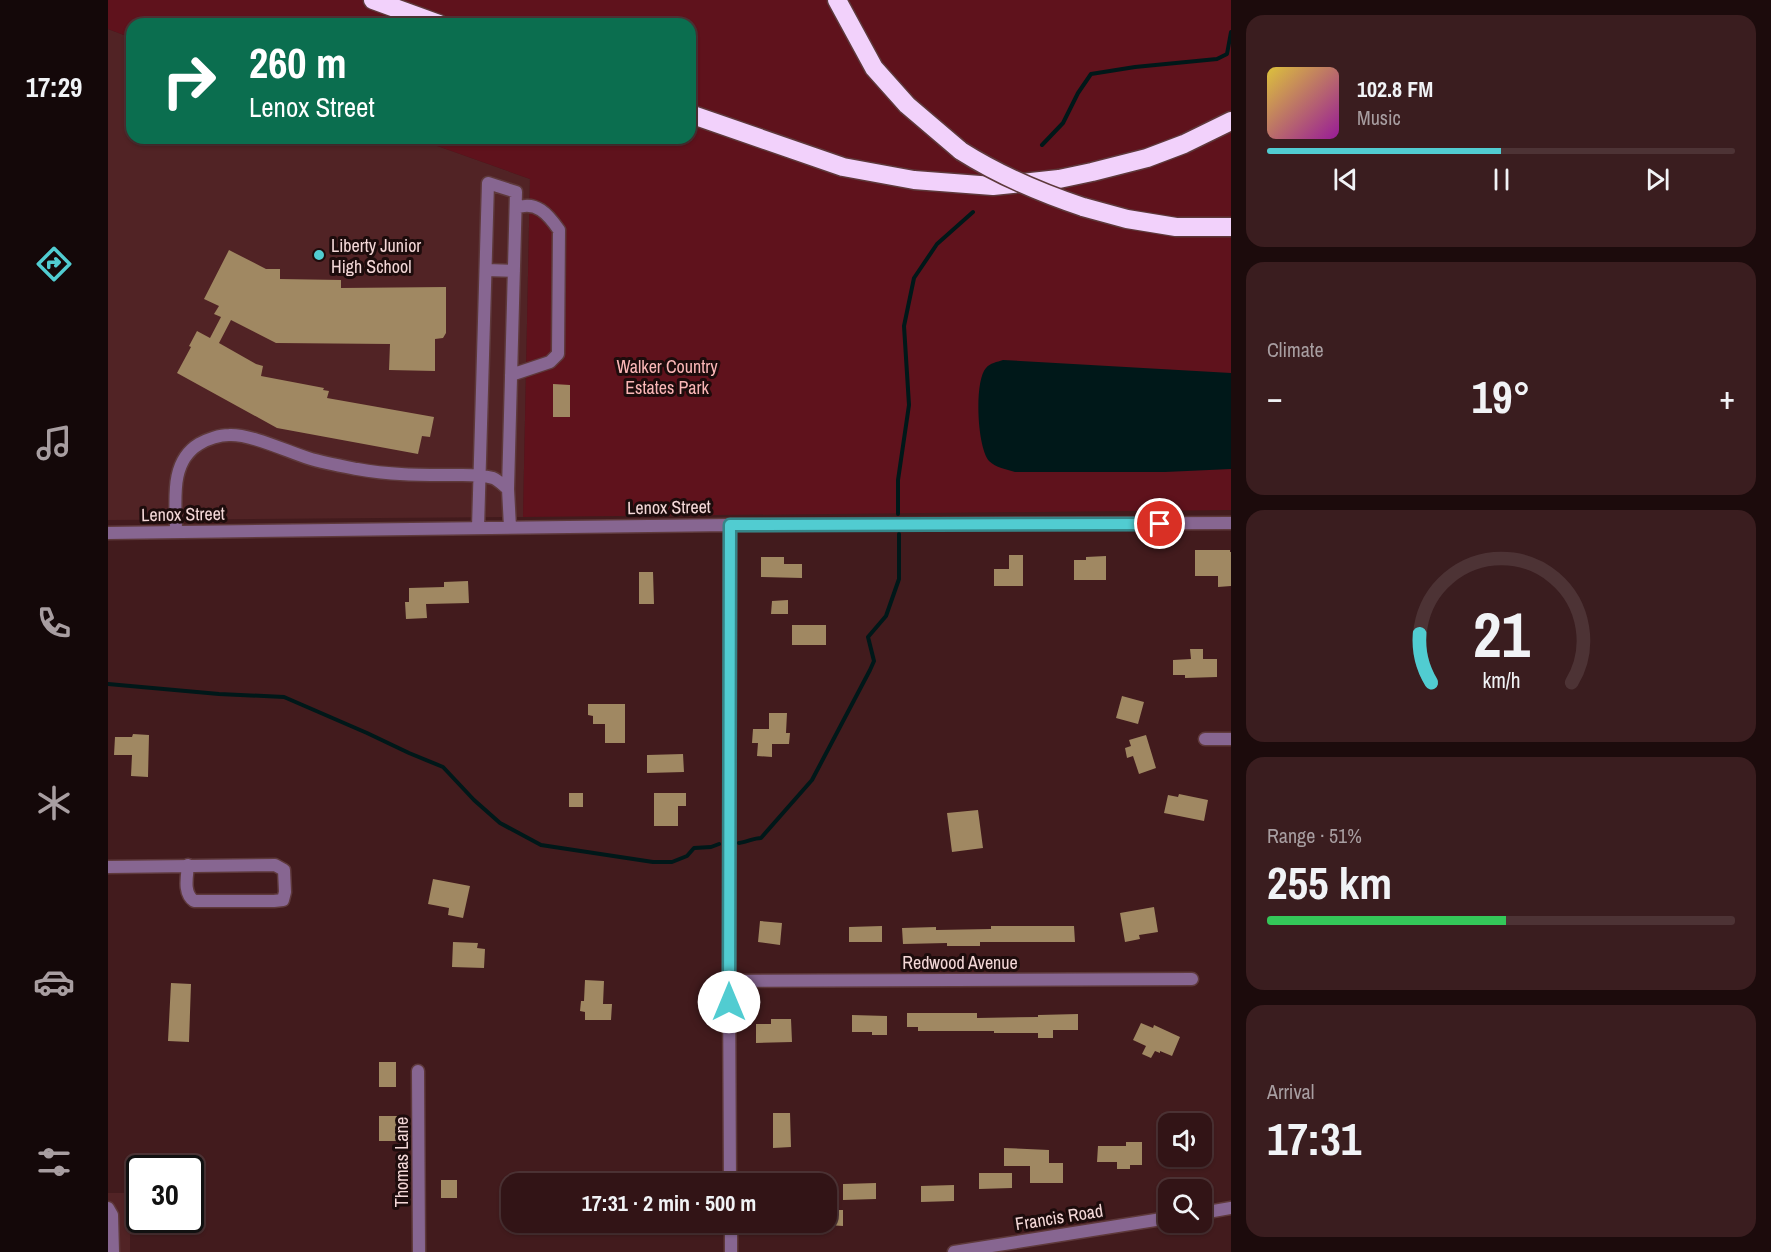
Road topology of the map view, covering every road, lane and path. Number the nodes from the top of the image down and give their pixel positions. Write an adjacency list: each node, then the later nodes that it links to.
1 (373, 0): 3 (highway)
2 (837, 0): 7 (highway, bridge)
3 (422, 18)
4 (696, 116): 5 (highway)
5 (1231, 121)
6 (516, 208): 8 (street); 9 (street); 10 (street)
7 (1231, 227)
8 (486, 270): 9 (street); 11 (street)
9 (514, 271): 10 (street)
10 (511, 375): 12 (street)
11 (480, 476): 12 (street); 16 (street); 17 (street)
12 (508, 489): 15 (street)
13 (1231, 523): 14 (street, Lenox Street)
14 (730, 525): 15 (street, Lenox Street); 24 (street)
15 (510, 527): 16 (street, Lenox Street)
16 (478, 528): 17 (street, Lenox Street)
17 (176, 532): 18 (street, Lenox Street)
18 (108, 533)
19 (1205, 739): 20 (street)
20 (1231, 739)
21 (188, 865): 21 (street); 22 (street)
22 (108, 867)
23 (1192, 979): 24 (street, Redwood Avenue)
24 (729, 981): 26 (street)
25 (418, 1071): 33 (street, Thomas Lane)
26 (730, 1173)
27 (108, 1208): 32 (street)
28 (1231, 1208): 29 (street)
29 (1212, 1211)
30 (1158, 1220): 35 (street, Francis Road)
31 (731, 1233): 34 (street)
32 (113, 1252)
33 (419, 1252)
34 (731, 1252)
35 (954, 1252)

